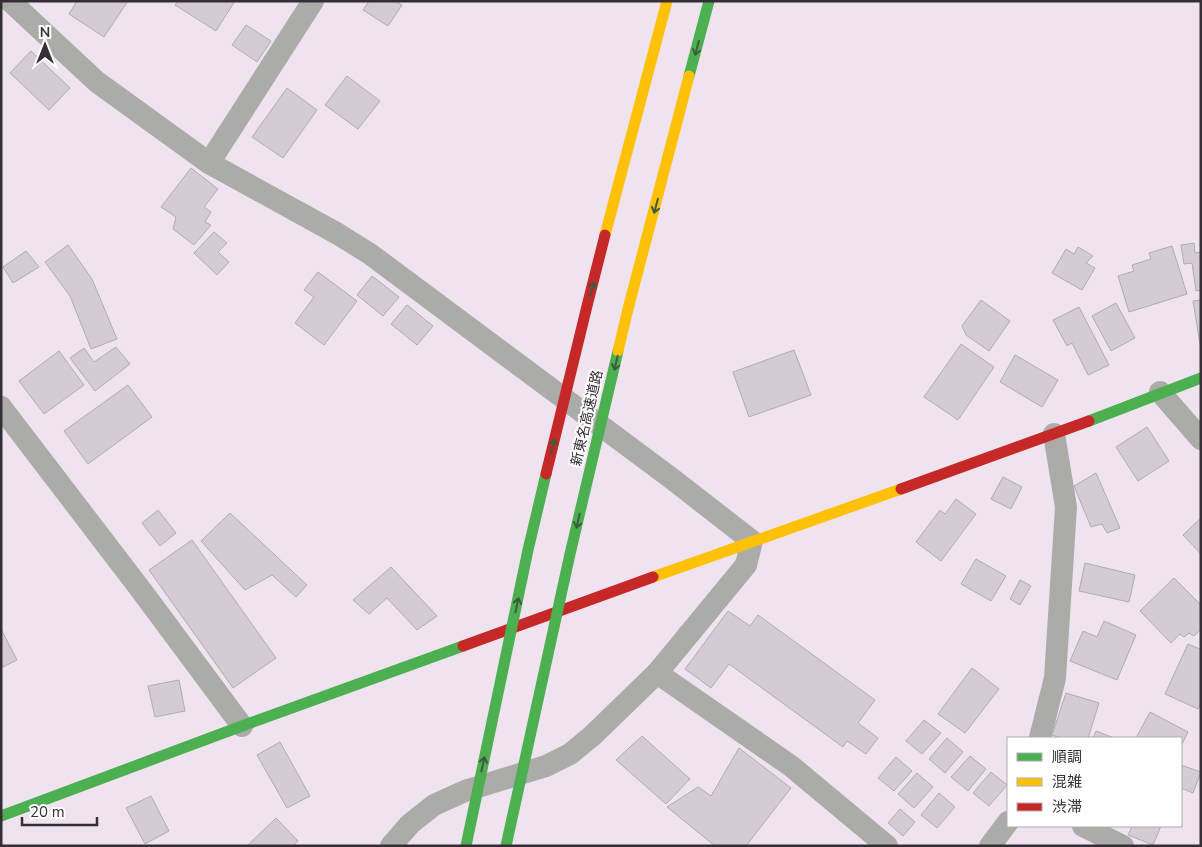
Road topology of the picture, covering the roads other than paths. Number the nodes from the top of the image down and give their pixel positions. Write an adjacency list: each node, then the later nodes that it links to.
1 (10, 1): 5 (street)
2 (314, 1): 5 (street)
3 (668, 1): 19 (main road, 新東名高速道路, one-way to 3, bridge)
4 (710, 1): 20 (main road, 新東名高速道路, one-way to 20, bridge)
5 (209, 163): 11 (street)
6 (1201, 378): 7 (main road)
7 (1160, 392): 9 (main road); 10 (street)
8 (1, 407): 13 (street)
9 (1054, 434): 11 (main road); 14 (street)
10 (1201, 439)
11 (752, 542): 12 (street); 13 (main road)
12 (657, 674): 18 (street); 21 (street)
13 (242, 726): 15 (main road)
14 (1040, 737)
15 (1, 816)
16 (1007, 823): 22 (street)
17 (1085, 827): 23 (street)
18 (391, 846)
19 (466, 846)
20 (506, 846)
21 (887, 846)
22 (990, 846)
23 (1124, 846)

